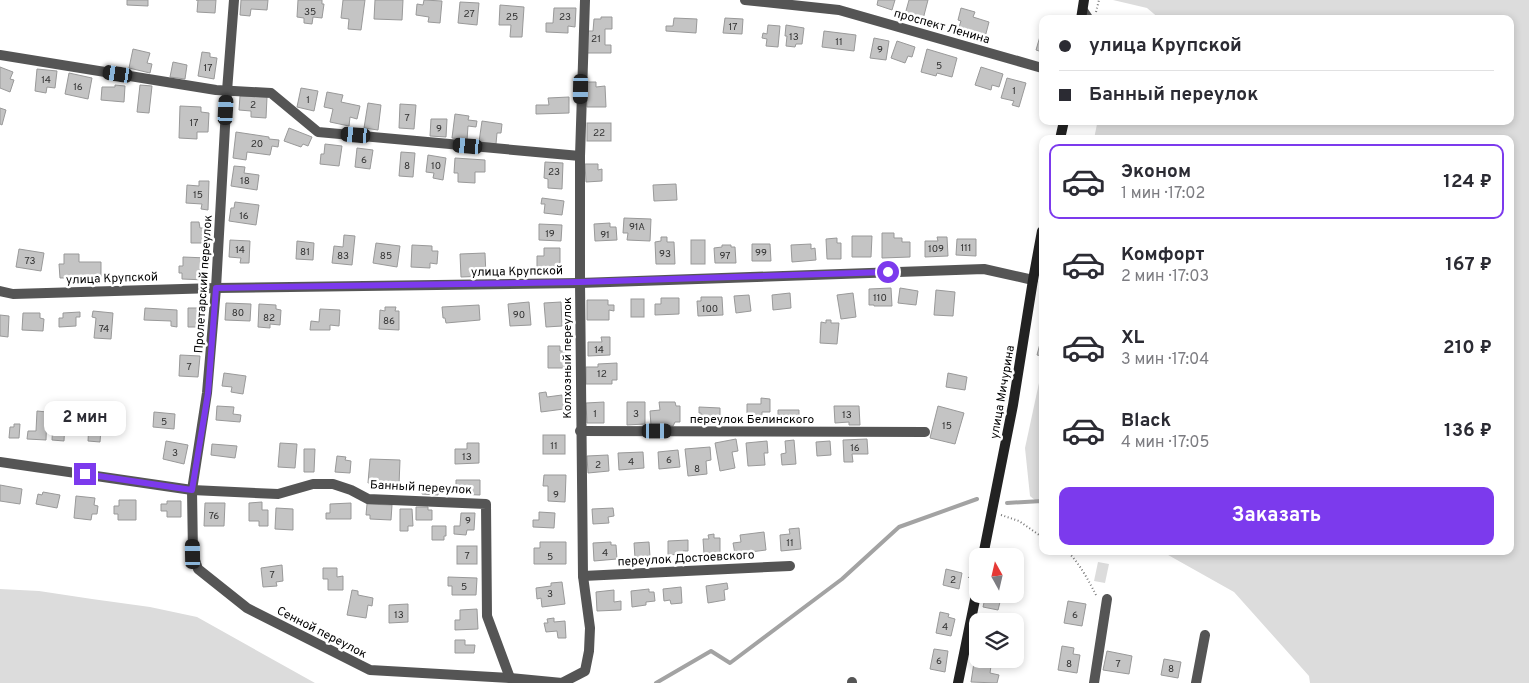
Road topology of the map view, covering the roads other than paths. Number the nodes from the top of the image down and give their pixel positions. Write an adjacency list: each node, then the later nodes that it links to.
1 (234, 0): 7 (street, Пролетарский переулок)
2 (585, 0): 8 (street, Колхозный переулок)
3 (745, 0): 4 (street, проспект Ленина)
4 (840, 5): 6 (street, проспект Ленина)
5 (0, 55): 7 (street)
6 (1039, 67)
7 (227, 91): 8 (street); 12 (street, Пролетарский переулок)
8 (580, 156): 11 (street, Колхозный переулок)
9 (1039, 247): 10 (street, улица Мичурина)
10 (1033, 280): 11 (street, улица Крупской); 18 (street, улица Мичурина)
11 (580, 282): 12 (street, улица Крупской); 14 (street, Колхозный переулок)
12 (216, 288): 13 (street, улица Крупской); 17 (street, Пролетарский переулок)
13 (0, 291)
14 (580, 431): 15 (street, переулок Белинского); 21 (street, Колхозный переулок)
15 (925, 432)
16 (0, 462): 17 (street, Банный переулок)
17 (192, 490): 20 (street, Пролетарский переулок); 25 (street, Банный переулок)
18 (985, 548)
19 (790, 566): 21 (street, переулок Достоевского)
20 (198, 569): 25 (street, Сенной переулок)
21 (583, 576): 26 (street, Колхозный переулок)
22 (1108, 599): 28 (street)
23 (974, 603): 27 (street)
24 (1205, 635): 29 (street)
25 (510, 678): 26 (street, Сенной переулок)
26 (562, 683)
27 (958, 683)
28 (1094, 683)
29 (1196, 683)

